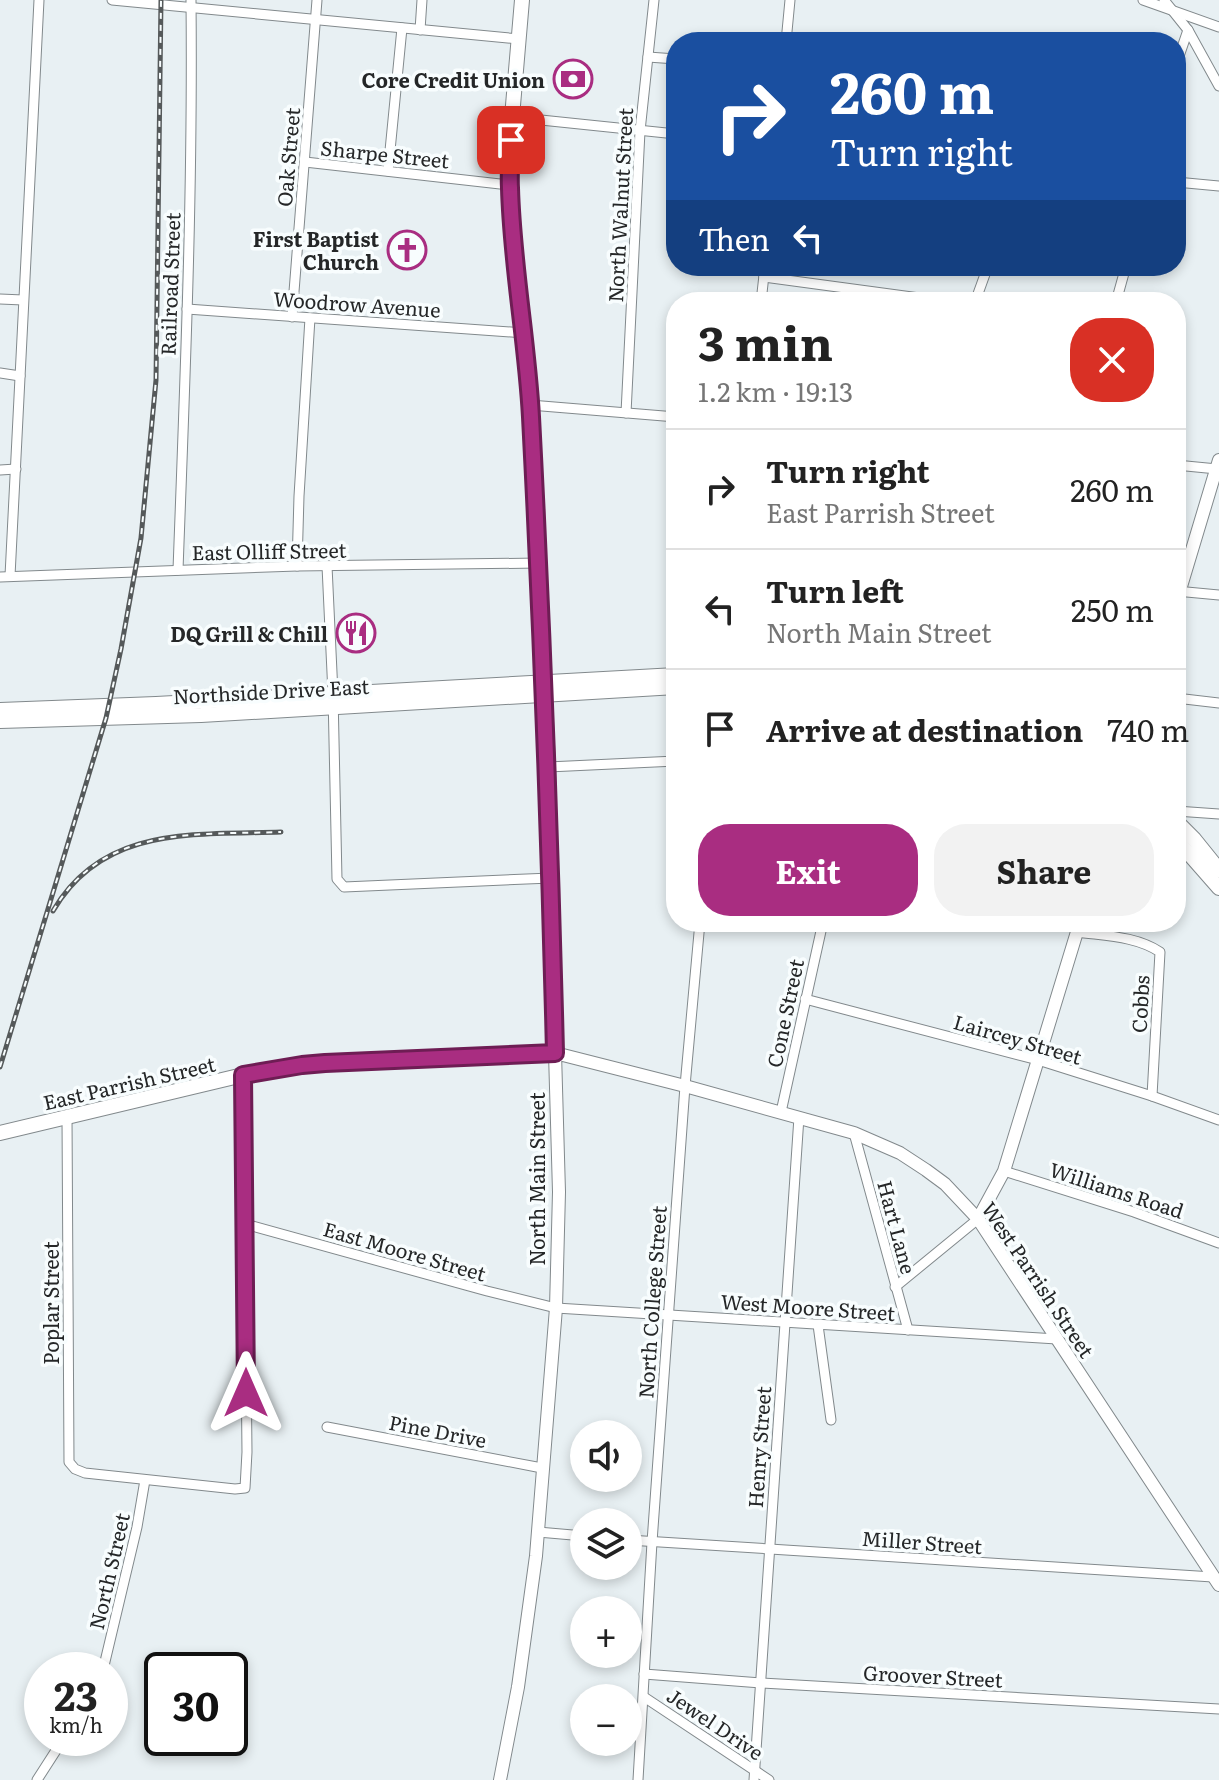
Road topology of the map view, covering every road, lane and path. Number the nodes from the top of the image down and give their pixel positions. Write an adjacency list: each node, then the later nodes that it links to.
1 (39, 0): 34 (street)
2 (112, 0): 10 (street)
3 (317, 0): 12 (street, Oak Street)
4 (422, 0): 15 (street)
5 (522, 0): 19 (main road, North Main Street)
6 (654, 0): 20 (street, North Walnut Street)
7 (790, 0): 17 (street)
8 (1143, 0): 11 (street)
9 (1164, 0): 11 (street)
10 (191, 4): 12 (street); 35 (street, Railroad Street)
11 (1173, 10): 13 (street); 16 (street)
12 (316, 20): 14 (street); 26 (street, Oak Street)
13 (1219, 27)
14 (402, 28): 15 (street); 27 (street)
15 (420, 30): 19 (street)
16 (1188, 30): 18 (street); 22 (street)
17 (787, 32)
18 (1186, 36)
19 (519, 39): 23 (main road, North Main Street)
20 (648, 57): 21 (street); 24 (street, North Walnut Street)
21 (666, 58)
22 (1219, 86)
23 (512, 117): 24 (street); 29 (main road, North Main Street)
24 (640, 131): 25 (street); 42 (street, North Walnut Street)
25 (666, 133)
26 (305, 162): 27 (street, Sharpe Street); 36 (street, Oak Street)
27 (388, 171): 29 (street, Sharpe Street)
28 (1186, 183): 30 (street)
29 (509, 185): 38 (main road, North Main Street)
30 (1219, 186)
31 (794, 276): 32 (street)
32 (889, 292)
33 (0, 299): 34 (street)
34 (23, 300): 40 (street)
35 (187, 309): 36 (street, Woodrow Avenue); 52 (street, Railroad Street)
36 (292, 317): 37 (street, Woodrow Avenue)
37 (310, 318): 38 (street, Woodrow Avenue); 49 (street)
38 (524, 333): 41 (main road, North Main Street)
39 (0, 373): 40 (street)
40 (20, 376): 45 (street)
41 (530, 405): 42 (street); 48 (main road, North Main Street)
42 (626, 413): 43 (street)
43 (666, 416)
44 (1186, 467): 47 (street)
45 (16, 469): 46 (street); 53 (street)
46 (0, 470)
47 (1217, 472): 51 (street)
48 (539, 563): 50 (street, East Olliff Street); 58 (main road, North Main Street)
49 (297, 566): 50 (street, East Olliff Street); 52 (street, East Olliff Street)
50 (327, 566): 60 (street)
51 (1186, 567)
52 (178, 570): 53 (street, East Olliff Street)
53 (5, 576)
54 (1186, 595): 55 (street)
55 (1219, 595)
56 (666, 676): 58 (main road)
57 (666, 687): 58 (main road)
58 (544, 688): 60 (main road, Northside Drive East); 65 (main road, North Main Street)
59 (1186, 699): 61 (street)
60 (333, 701): 62 (main road, Northside Drive East); 63 (main road, Northside Drive East); 71 (street)
61 (1219, 703)
62 (0, 710)
63 (0, 721)
64 (666, 761): 65 (street)
65 (548, 767): 71 (main road, North Main Street)
66 (1186, 812): 67 (street)
67 (1219, 814)
68 (1186, 831): 70 (main road)
69 (1186, 850): 72 (main road)
70 (1219, 870)
71 (551, 878): 78 (main road, North Main Street)
72 (1219, 888)
73 (699, 932): 81 (street, North College Street)
74 (821, 932): 77 (street, Cone Street)
75 (1076, 932): 79 (street)
76 (1101, 932): 82 (street, Cobbs)
77 (805, 999): 79 (street, Laircey Street); 83 (street, Cone Street)
78 (555, 1053): 80 (main road, East Parrish Street); 81 (street, West Parrish Street); 94 (street, North Main Street)
79 (1038, 1060): 82 (street, Laircey Street); 89 (street)
80 (243, 1075): 84 (main road, East Parrish Street); 91 (street)
81 (685, 1086): 83 (street, West Parrish Street); 95 (street, North College Street)
82 (1152, 1096): 86 (street, Laircey Street)
83 (781, 1112): 85 (street, West Parrish Street)
84 (67, 1117): 87 (main road, East Parrish Street); 103 (street, Poplar Street)
85 (799, 1117): 88 (street, West Parrish Street); 96 (street, Henry Street)
86 (1219, 1120)
87 (0, 1133)
88 (854, 1133): 90 (street, West Parrish Street); 93 (street, Hart Lane)
89 (1004, 1171): 90 (street); 92 (street, Williams Road)
90 (978, 1219): 93 (street); 99 (street, West Parrish Street)
91 (245, 1224): 94 (street, East Moore Street); 103 (street)
92 (1219, 1243)
93 (895, 1287): 98 (street, Hart Lane)
94 (556, 1308): 95 (street, West Moore Street); 102 (street, North Main Street)
95 (669, 1314): 96 (street, West Moore Street); 107 (street, North College Street)
96 (785, 1322): 97 (street, West Moore Street); 108 (street, Henry Street)
97 (818, 1325): 98 (street, West Moore Street); 100 (street)
98 (908, 1330): 99 (street, West Moore Street)
99 (1057, 1339): 109 (street, West Parrish Street)
100 (831, 1420)
101 (327, 1427): 102 (street, Pine Drive)
102 (542, 1468): 104 (street, North Main Street)
103 (145, 1480): 110 (street, North Street)
104 (538, 1532): 105 (street); 118 (street, North Main Street)
105 (570, 1535)
106 (642, 1541): 107 (street, Miller Street)
107 (652, 1542): 108 (street, Miller Street); 111 (street, North College Street)
108 (768, 1549): 109 (street, Miller Street); 112 (street, Henry Street)
109 (1216, 1581)
110 (107, 1652)
111 (644, 1674): 112 (street, Groover Street); 113 (street, North College Street)
112 (761, 1683): 114 (street, Groover Street); 116 (street, Henry Street)
113 (644, 1697): 116 (street, Jewel Drive); 119 (street, North College Street)
114 (1219, 1709)
115 (52, 1756): 117 (street)
116 (754, 1775): 120 (street, Jewel Drive)
117 (37, 1780)
118 (500, 1780)
119 (638, 1780)
120 (769, 1780)

